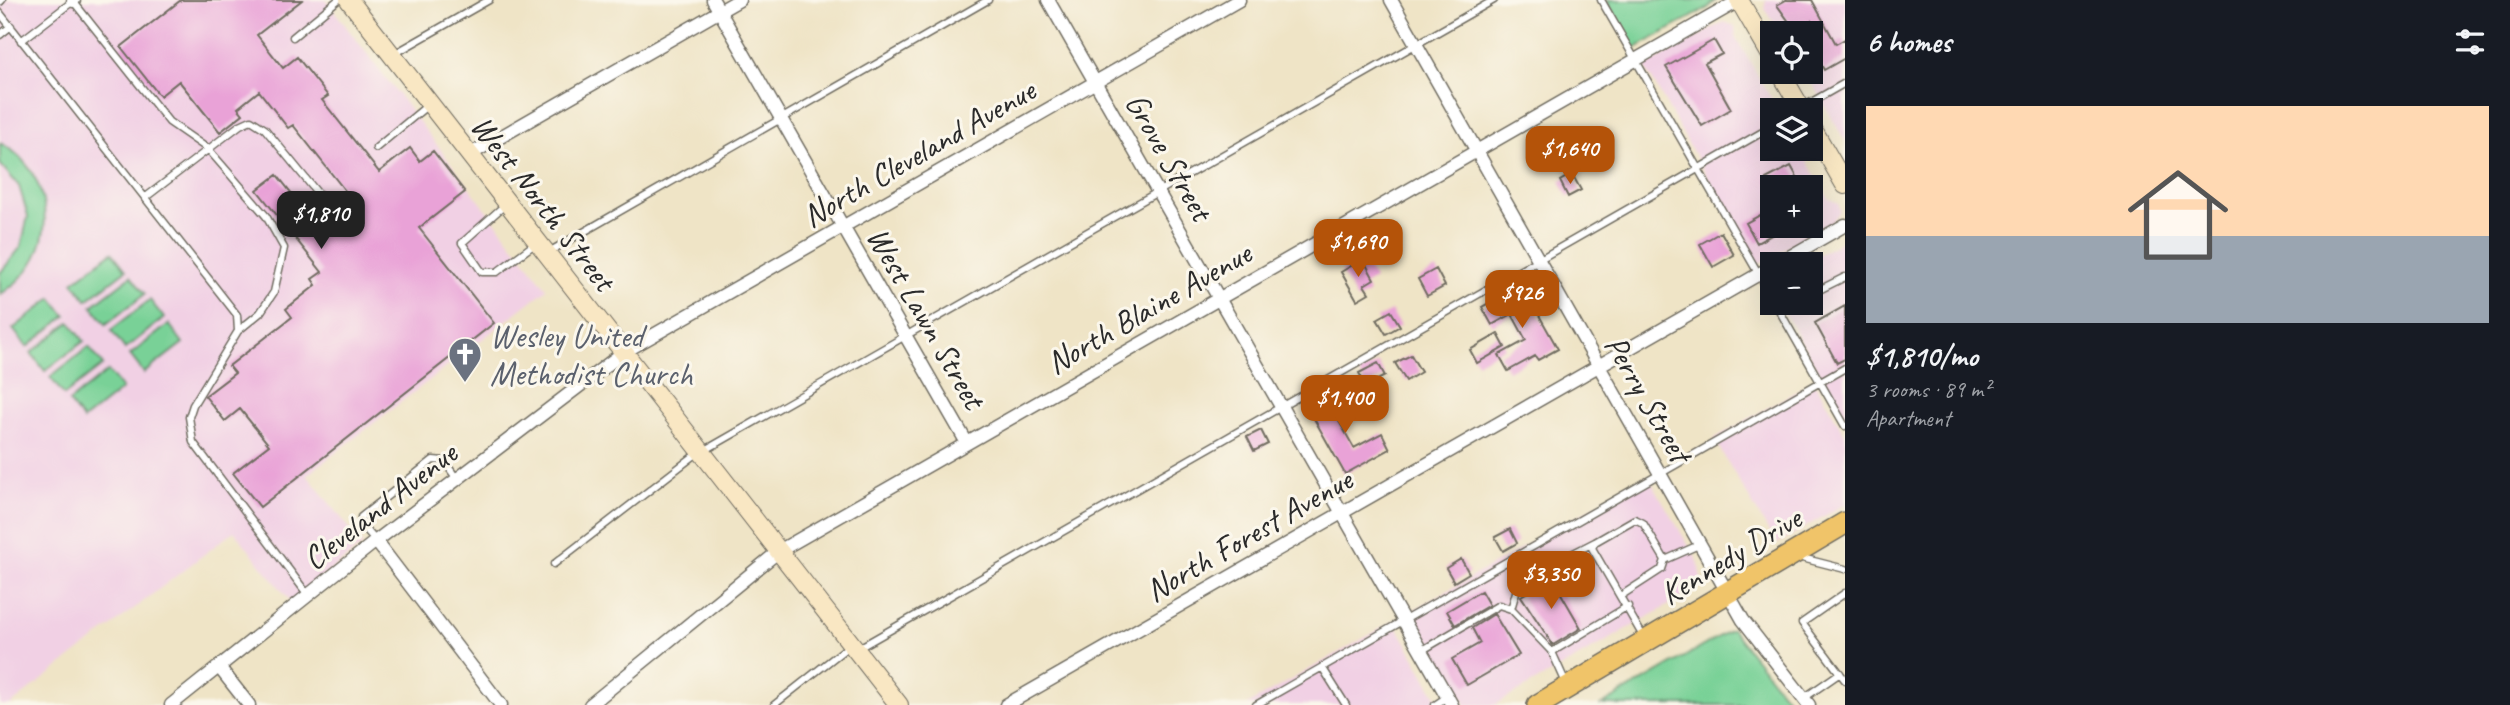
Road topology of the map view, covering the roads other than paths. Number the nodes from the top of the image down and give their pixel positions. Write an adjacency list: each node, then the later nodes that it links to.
1 (73, 0): 19 (lane); 31 (lane)
2 (338, 0): 18 (lane)
3 (349, 0): 21 (main road, West North Street)
4 (489, 0): 21 (lane)
5 (739, 0): 13 (street)
6 (988, 0): 27 (lane)
7 (1048, 0): 23 (street, Grove Street)
8 (1239, 0): 23 (street, North Cleveland Avenue)
9 (1391, 0): 20 (street, Perry Street)
10 (1494, 0): 20 (lane)
11 (1601, 0): 22 (lane)
12 (1739, 0): 17 (main road); 22 (street, North Blaine Avenue)
13 (716, 6): 27 (street, West Lawn Street); 33 (street)
14 (0, 13): 15 (lane)
15 (11, 26): 16 (lane); 19 (lane)
16 (0, 34)
17 (1760, 36)
18 (293, 37)
19 (21, 41): 37 (lane)
20 (1416, 44): 32 (street, Perry Street); 36 (lane)
21 (392, 55): 26 (main road, West North Street)
22 (1635, 60): 32 (street, North Blaine Avenue); 34 (lane)
23 (1095, 82): 36 (street, Grove Street); 41 (street, North Cleveland Avenue)
24 (1845, 83): 25 (lane)
25 (1820, 98)
26 (429, 104): 30 (lane); 33 (main road, West North Street)
27 (781, 119): 41 (street, West Lawn Street); 42 (lane)
28 (1760, 133): 34 (lane)
29 (1823, 147): 35 (main road)
30 (376, 148)
31 (208, 149): 37 (lane); 38 (lane); 51 (lane)
32 (1477, 151): 44 (street, Perry Street); 49 (street, North Blaine Avenue)
33 (469, 155): 39 (main road, West North Street)
34 (1698, 169): 44 (lane); 45 (lane)
35 (1845, 185)
36 (1158, 192): 49 (street, Grove Street); 52 (lane)
37 (146, 197): 51 (lane)
38 (324, 201)
39 (508, 204): 42 (main road, West North Street); 42 (lane)
40 (1845, 225): 43 (street, North Forest Avenue)
41 (843, 227): 52 (street, West Lawn Street); 53 (street, North Cleveland Avenue)
42 (542, 247): 53 (main road, West North Street)
43 (1798, 252)
44 (1539, 260): 54 (street, Perry Street); 57 (lane)
45 (1758, 275): 47 (lane); 54 (street, North Forest Avenue)
46 (1845, 277): 48 (lane)
47 (1760, 278)
48 (1823, 288)
49 (1219, 299): 57 (street, Grove Street); 59 (street, North Blaine Avenue)
50 (1782, 315): 56 (lane)
51 (238, 331): 76 (lane)
52 (906, 336): 59 (street, West Lawn Street); 60 (lane)
53 (624, 352): 60 (main road, West North Street); 62 (street, Cleveland Avenue)
54 (1599, 366): 61 (street, Perry Street); 63 (street, North Forest Avenue)
55 (1844, 370): 56 (lane)
56 (1820, 383): 58 (lane); 61 (lane)
57 (1281, 407): 63 (street, Grove Street); 81 (lane)
58 (1845, 426)
59 (967, 443): 68 (street, North Blaine Avenue)
60 (702, 451): 68 (main road, West North Street); 71 (lane)
61 (1661, 474): 67 (street, Perry Street); 79 (lane)
62 (457, 479): 65 (street, Cleveland Avenue); 65 (lane)
63 (1342, 513): 79 (street, Grove Street); 97 (street, North Forest Avenue)
64 (1845, 523): 69 (main road, Kennedy Drive)
65 (376, 541): 76 (street, Cleveland Avenue); 93 (street)
66 (1595, 542): 70 (lane); 75 (lane); 78 (lane)
67 (1701, 544): 70 (lane); 73 (street, Perry Street)
68 (779, 551): 81 (main road, West North Street); 94 (street, North Blaine Avenue)
69 (1793, 555): 72 (lane); 73 (main road, Kennedy Drive)
70 (1665, 560): 75 (lane)
71 (554, 564)
72 (1845, 569)
73 (1729, 593): 80 (main road, Kennedy Drive); 90 (street, Perry Street)
74 (1845, 593): 86 (lane)
75 (1622, 595): 77 (lane)
76 (308, 596): 84 (street, Cleveland Avenue)
77 (1628, 606): 80 (lane); 83 (lane)
78 (1511, 609): 82 (lane); 83 (lane)
79 (1404, 621): 82 (street, Grove Street); 85 (lane)
80 (1646, 642): 88 (main road, Kennedy Drive)
81 (853, 646): 95 (lane); 96 (main road, West North Street)
82 (1421, 651): 89 (street, Grove Street)
83 (1552, 652): 88 (lane)
84 (219, 667): 91 (street, Cleveland Avenue); 92 (street)
85 (1322, 667): 98 (lane); 99 (lane)
86 (1840, 673): 87 (lane); 90 (lane)
87 (1845, 680)
88 (1569, 687): 101 (main road, Kennedy Drive)
89 (1450, 701): 100 (lane)
90 (1807, 701)
91 (171, 705)
92 (249, 705)
93 (501, 705)
94 (590, 705)
95 (774, 705)
96 (899, 705)
97 (1006, 705)
98 (1256, 705)
99 (1346, 705)
100 (1435, 705)
101 (1538, 705)

